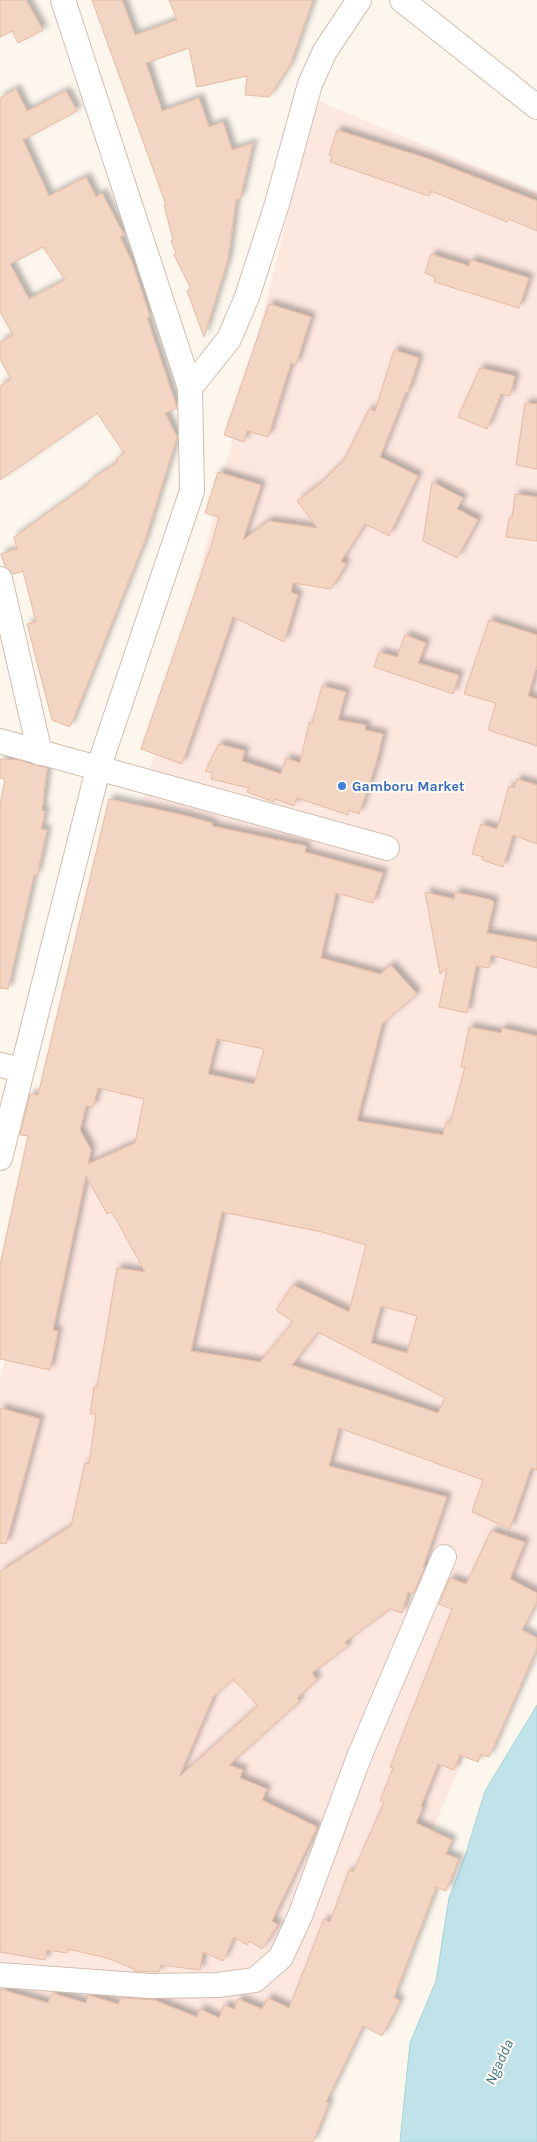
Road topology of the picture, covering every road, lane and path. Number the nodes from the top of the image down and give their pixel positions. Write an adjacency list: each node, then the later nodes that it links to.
1 (63, 0): 5 (street)
2 (359, 0): 5 (street)
3 (402, 0): 4 (street)
4 (537, 107)
5 (190, 388): 9 (street)
6 (0, 579): 8 (street)
7 (0, 741): 8 (street)
8 (40, 753): 9 (street)
9 (98, 769): 10 (street); 11 (street)
10 (387, 848)
11 (11, 1067): 12 (street)
12 (0, 1158)
13 (444, 1557): 14 (street)
14 (0, 1975)

